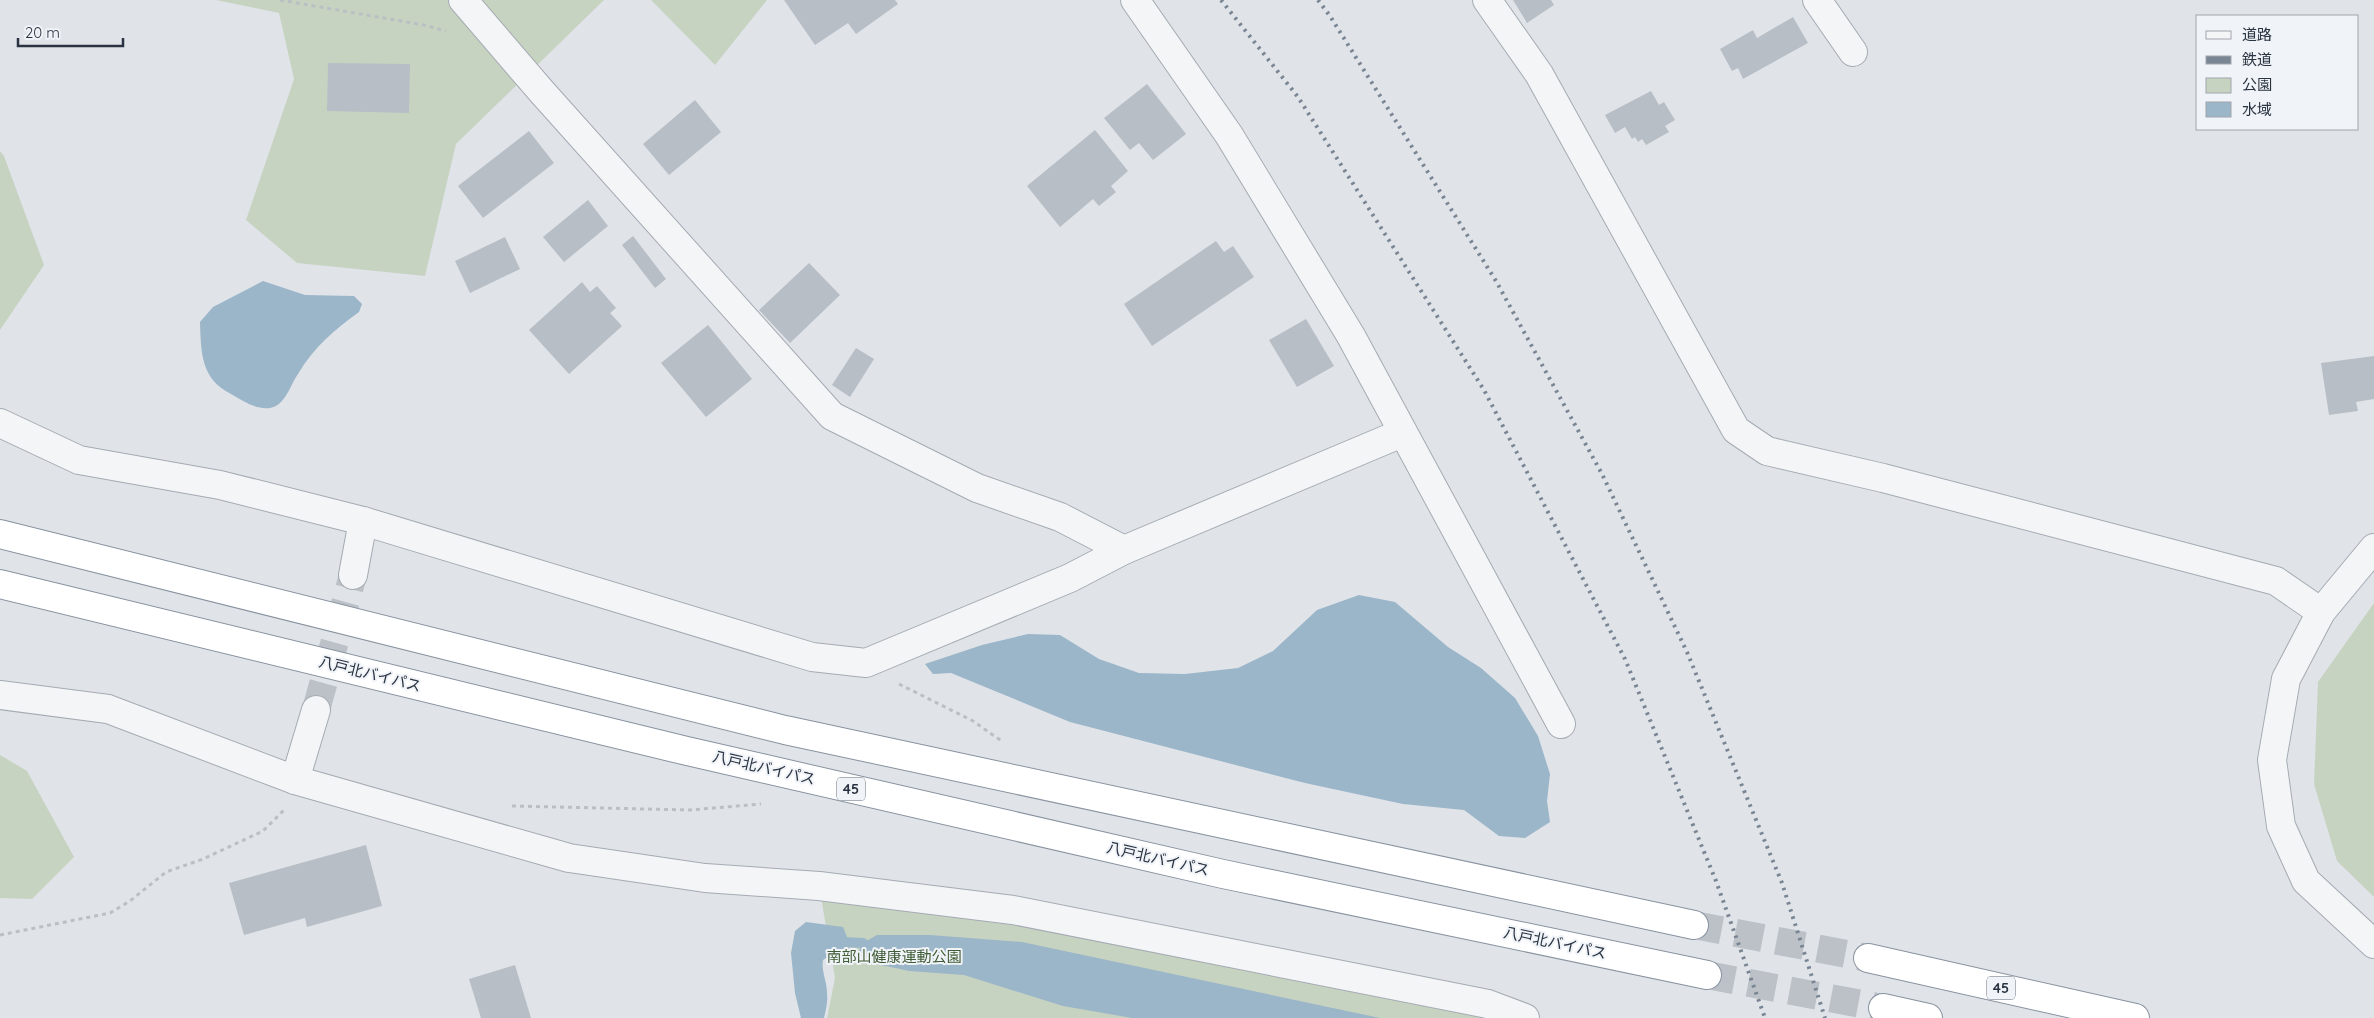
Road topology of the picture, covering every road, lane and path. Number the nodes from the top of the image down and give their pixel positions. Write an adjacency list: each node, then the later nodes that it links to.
1 (280, 0): 6 (path)
2 (463, 0): 13 (street)
3 (1135, 0): 9 (street)
4 (1487, 0): 16 (street)
5 (1817, 0): 7 (street)
6 (450, 32)
7 (1853, 52)
8 (0, 423): 10 (street)
9 (1402, 433): 13 (street); 20 (street)
10 (363, 521): 14 (street); 17 (street)
11 (0, 534): 25 (highway)
12 (2374, 548): 16 (street)
13 (1124, 550): 17 (street)
14 (353, 576)
15 (0, 584): 29 (highway, 八戸北バイパス / 45)
16 (2321, 612): 27 (street)
17 (866, 663): 21 (path)
18 (0, 695): 22 (street)
19 (316, 710): 22 (street)
20 (1561, 724)
21 (1004, 743)
22 (295, 780): 26 (path); 31 (street)
23 (761, 804): 24 (path)
24 (503, 806)
25 (1694, 925)
26 (0, 935)
27 (2374, 944)
28 (1868, 958): 33 (highway, 45)
29 (1707, 975)
30 (1883, 1008): 32 (highway)
31 (1525, 1018)
32 (1928, 1018)
33 (2135, 1018)

